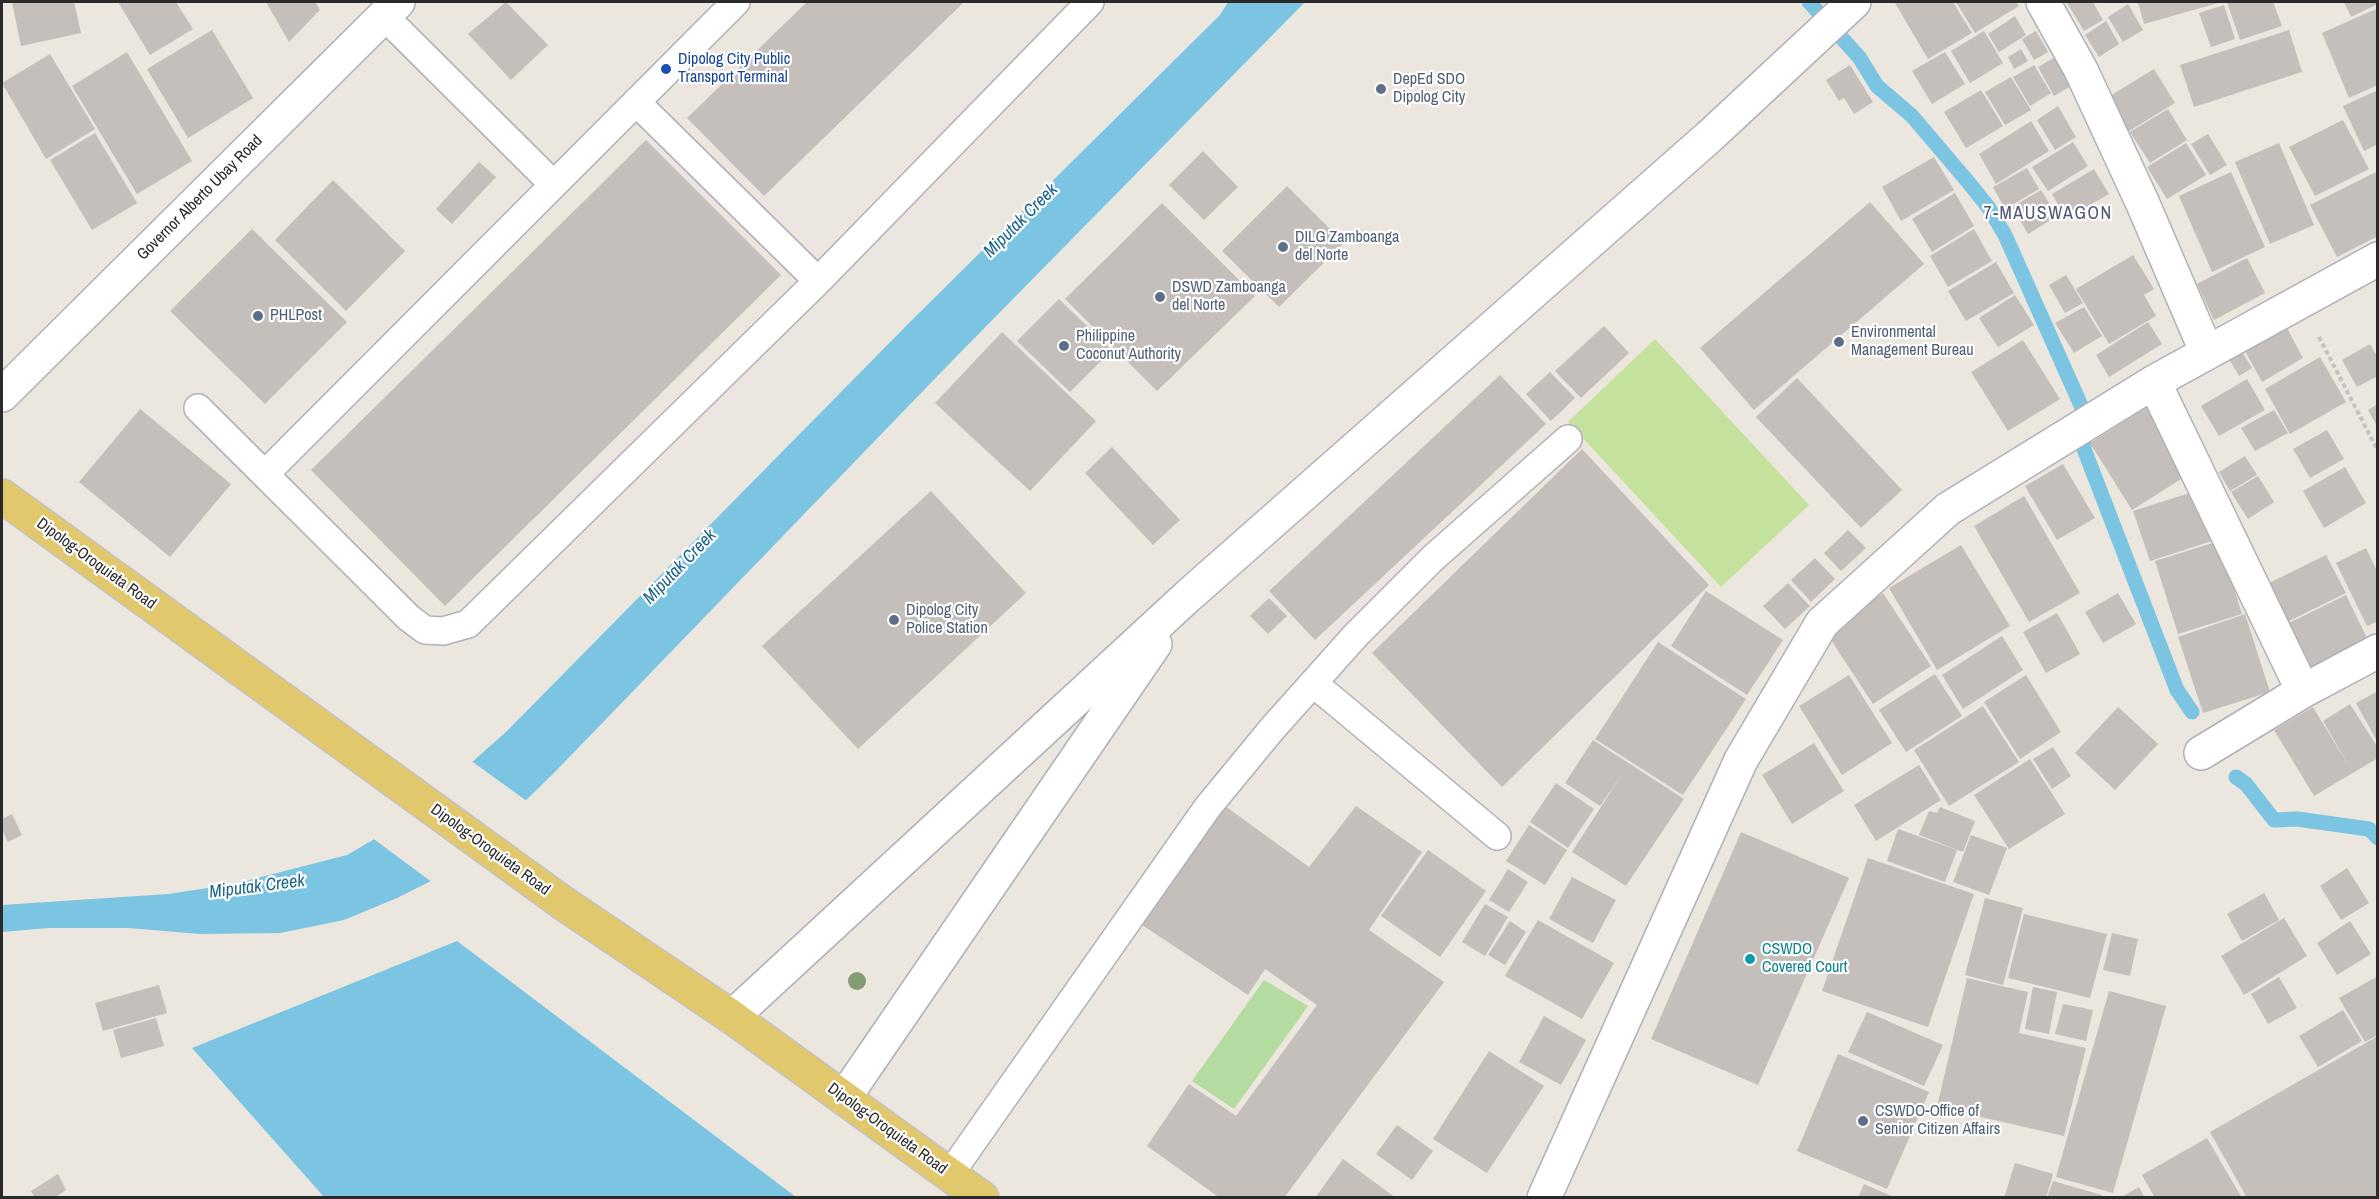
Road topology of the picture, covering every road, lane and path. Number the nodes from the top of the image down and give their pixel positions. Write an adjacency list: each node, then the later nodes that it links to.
1 (736, 2): 6 (lane)
2 (1090, 2): 9 (lane)
3 (2043, 2): 11 (street)
4 (1852, 3): 19 (street)
5 (391, 9): 7 (lane); 13 (street, Governor Alberto Ubay Road)
6 (636, 102): 7 (lane); 9 (lane)
7 (554, 184): 17 (lane)
8 (2378, 259): 10 (street)
9 (818, 281): 17 (lane)
10 (2301, 301): 11 (street); 16 (path)
11 (2207, 353): 12 (street)
12 (2154, 382): 22 (street); 29 (street)
13 (2, 395)
14 (198, 408): 17 (lane)
15 (1568, 439): 21 (lane)
16 (2378, 451)
17 (265, 474)
18 (2, 496): 25 (main road, Dipolog-Oroquieta Road)
19 (1188, 596): 25 (street); 26 (street)
20 (2378, 651): 22 (street)
21 (1313, 682): 24 (lane); 27 (lane)
22 (2303, 691): 23 (street)
23 (2201, 753)
24 (1497, 836)
25 (732, 1017): 26 (main road, Dipolog-Oroquieta Road)
26 (844, 1098): 27 (main road, Dipolog-Oroquieta Road)
27 (950, 1174): 28 (main road, Dipolog-Oroquieta Road)
28 (982, 1197)
29 (1544, 1197)

